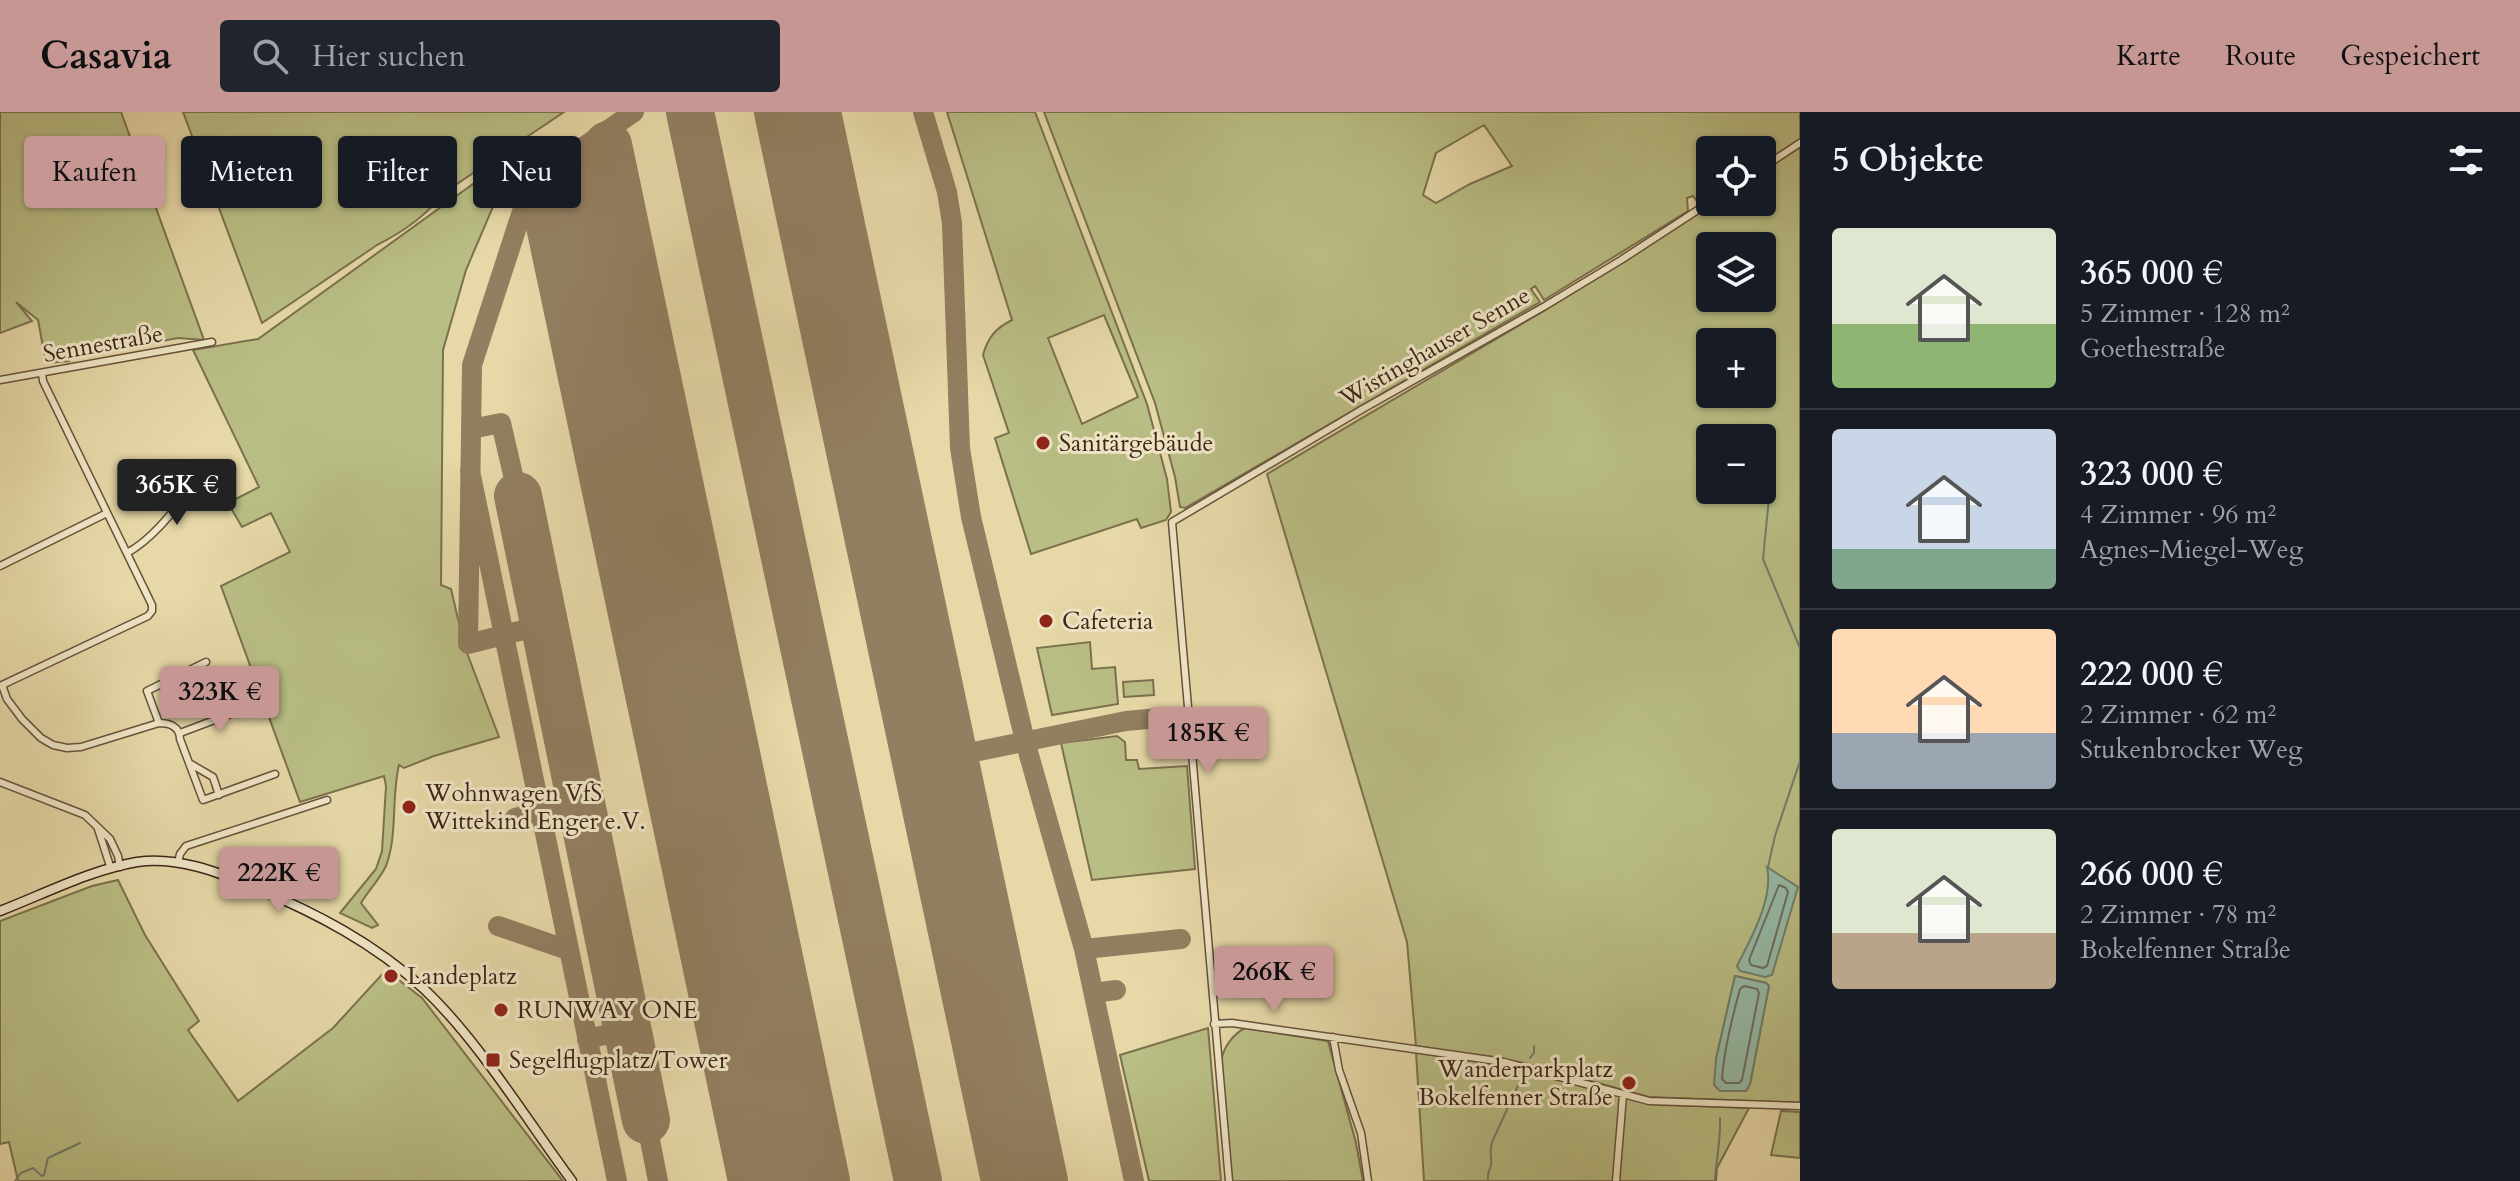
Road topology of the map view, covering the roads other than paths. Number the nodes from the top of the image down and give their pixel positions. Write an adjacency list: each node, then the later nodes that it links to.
1 (1800, 143): 2 (street)
2 (1776, 159)
3 (1696, 211): 24 (street, Wistinghauser Senne)
4 (212, 342): 5 (street, Sennestraße)
5 (42, 373): 6 (street, Sennestraße); 8 (street)
6 (0, 380)
7 (204, 473): 9 (street)
8 (107, 513): 9 (street); 10 (street)
9 (127, 553): 12 (street)
10 (0, 566)
11 (206, 662): 14 (street)
12 (1, 685): 14 (street)
13 (249, 707): 15 (street)
14 (159, 723): 15 (street)
15 (180, 733): 16 (street)
16 (189, 763): 19 (street); 19 (street)
17 (275, 774): 19 (street)
18 (0, 782): 22 (street)
19 (219, 795)
20 (327, 800): 21 (street)
21 (178, 863): 22 (street); 28 (street)
22 (116, 868): 23 (street)
23 (0, 911)
24 (1214, 1024): 25 (street); 29 (street)
25 (1333, 1037): 26 (street); 30 (street)
26 (1623, 1095): 27 (street); 31 (street)
27 (1800, 1106)
28 (572, 1181)
29 (1229, 1181)
30 (1368, 1181)
31 (1616, 1181)

